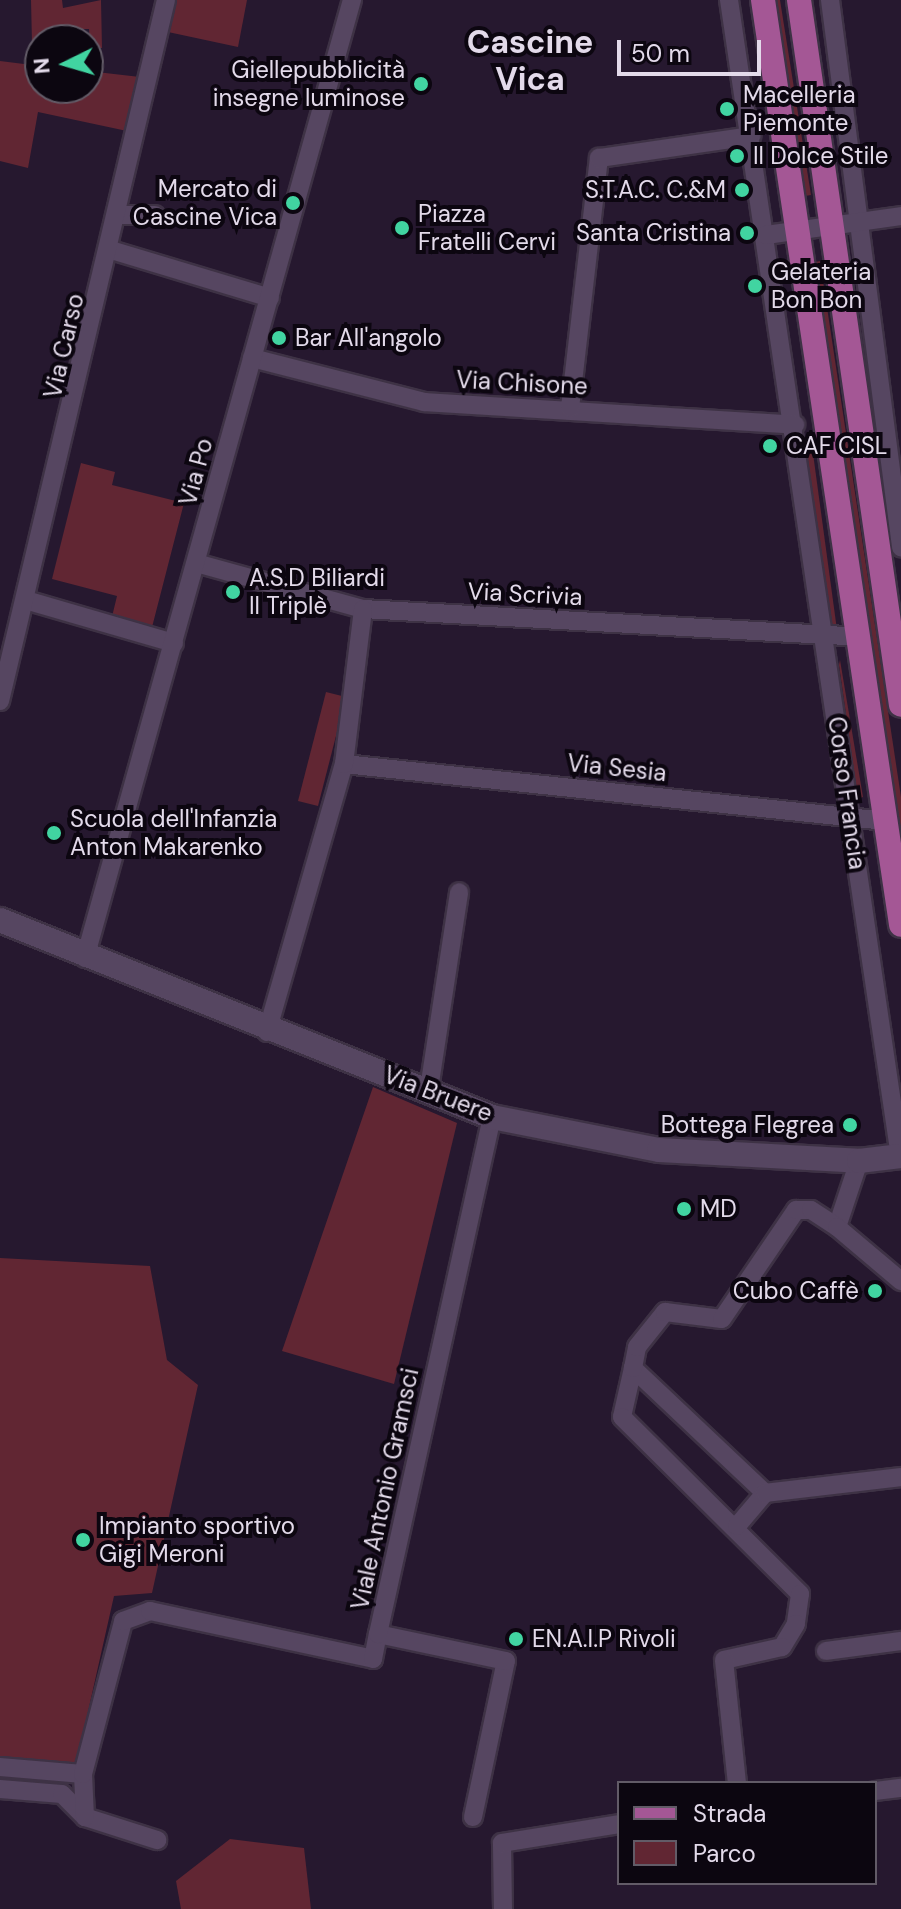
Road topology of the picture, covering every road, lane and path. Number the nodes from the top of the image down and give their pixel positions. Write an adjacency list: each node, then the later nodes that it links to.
1 (166, 0): 8 (street, Via Carso)
2 (352, 0): 16 (street, Via Po)
3 (729, 0): 7 (street, Corso Francia)
4 (763, 0): 13 (main road, Corso Francia)
5 (799, 0): 12 (main road)
6 (830, 0): 11 (street)
7 (751, 136): 14 (street, Corso Francia); 18 (street)
8 (119, 215): 9 (street); 15 (street, Via Carso)
9 (155, 215)
10 (901, 216): 11 (street)
11 (859, 222): 12 (street); 21 (street)
12 (832, 226): 13 (street); 21 (main road)
13 (797, 230): 14 (street); 20 (main road, Corso Francia)
14 (766, 235): 19 (street, Corso Francia)
15 (111, 250): 16 (street); 24 (street, Via Carso)
16 (270, 298): 17 (street, Via Po)
17 (252, 358): 18 (street, Via Chisone); 23 (street, Via Po)
18 (570, 408): 19 (street, Via Chisone)
19 (795, 428): 20 (street); 26 (street, Corso Francia)
20 (826, 428): 27 (main road, Corso Francia)
21 (890, 509): 22 (street); 29 (main road)
22 (901, 547)
23 (196, 563): 25 (street, Via Scrivia); 28 (street, Via Po)
24 (29, 601): 28 (street); 30 (street, Via Carso)
25 (363, 609): 26 (street, Via Scrivia); 32 (street)
26 (825, 634): 27 (street, Via Scrivia); 33 (street, Corso Francia)
27 (857, 637): 34 (main road, Corso Francia)
28 (174, 643): 38 (street, Via Po)
29 (898, 662): 31 (main road)
30 (0, 701)
31 (901, 705)
32 (344, 764): 33 (street, Via Sesia); 39 (street)
33 (850, 816): 34 (street, Via Sesia); 42 (street, Corso Francia)
34 (885, 821): 37 (main road, Corso Francia)
35 (459, 892): 40 (street)
36 (0, 920): 38 (street, Via Bruere)
37 (901, 925)
38 (85, 958): 39 (street, Via Bruere)
39 (267, 1032): 40 (street, Via Bruere)
40 (429, 1089): 41 (street, Via Bruere)
41 (492, 1117): 43 (street, Via Bruere); 50 (street, Viale Antonio Gramsci)
42 (900, 1156): 43 (street, Via Bruere)
43 (859, 1161): 44 (street)
44 (837, 1227): 45 (street); 46 (street)
45 (901, 1281)
46 (633, 1368): 48 (street); 49 (street)
47 (901, 1477): 48 (street)
48 (765, 1493): 49 (street)
49 (737, 1526): 55 (street)
50 (378, 1634): 54 (street); 60 (street, Viale Antonio Gramsci)
51 (901, 1641): 52 (street)
52 (826, 1651)
53 (0, 1767): 54 (street)
54 (83, 1774): 59 (street)
55 (737, 1781)
56 (901, 1788): 58 (street)
57 (0, 1789): 59 (street)
58 (877, 1791)
59 (85, 1817): 62 (street)
60 (473, 1817)
61 (617, 1824): 63 (street)
62 (157, 1840)
63 (503, 1909)

